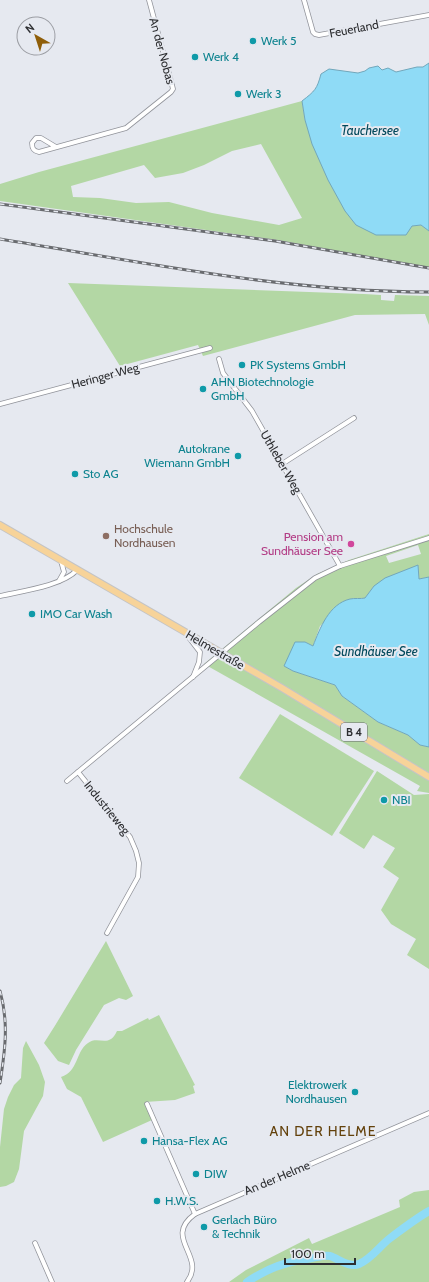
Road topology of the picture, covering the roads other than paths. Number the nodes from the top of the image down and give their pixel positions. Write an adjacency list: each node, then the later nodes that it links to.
1 (149, 0): 4 (street, An der Nobas)
2 (304, 0): 3 (street, Feuerland)
3 (429, 14)
4 (56, 147): 4 (street, An der Nobas)
5 (210, 348): 7 (street, Heringer Weg)
6 (219, 359): 9 (street, Uthleber Weg)
7 (0, 404)
8 (354, 418): 9 (street)
9 (282, 464): 13 (street, Uthleber Weg)
10 (0, 525): 12 (main road, Helmestraße / B 4)
11 (429, 538): 13 (street)
12 (61, 561): 14 (main road, Helmestraße / B 4); 15 (street)
13 (340, 566): 18 (street)
14 (77, 570): 15 (street); 17 (main road, Helmestraße / B 4)
15 (58, 582): 16 (street)
16 (0, 596)
17 (186, 633): 18 (main road, Helmestraße / B 4); 19 (street, Industrieweg)
18 (222, 653): 19 (street, Industrieweg); 21 (main road, Helmestraße / B 4)
19 (192, 677): 20 (street, Industrieweg)
20 (78, 772): 22 (street, Industrieweg); 23 (street, Industrieweg)
21 (429, 777)
22 (67, 781)
23 (107, 933)
24 (147, 1104): 26 (street)
25 (429, 1113): 26 (street, An der Helme)
26 (195, 1214): 29 (street, An der Helme)
27 (35, 1243): 28 (street)
28 (52, 1282)
29 (187, 1282)

